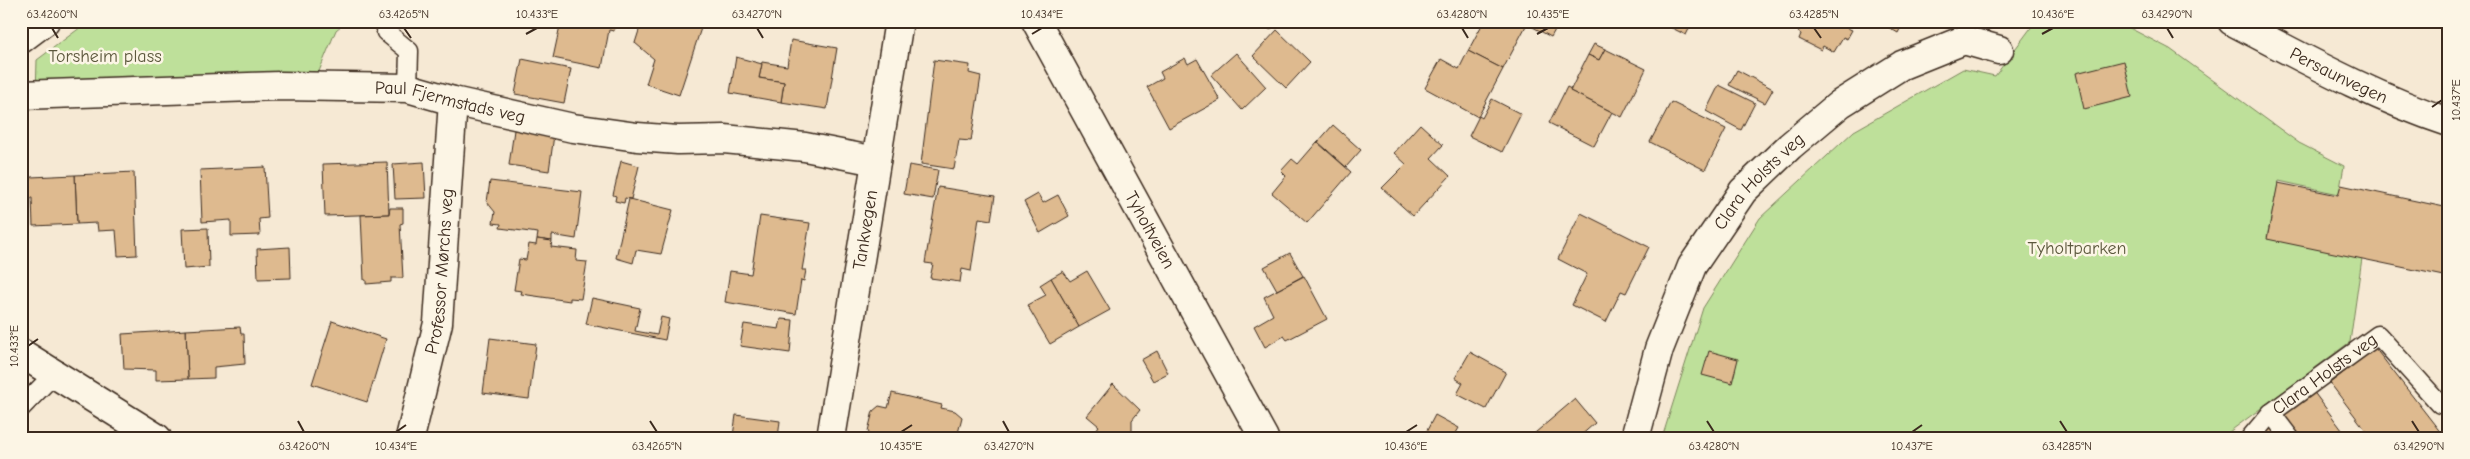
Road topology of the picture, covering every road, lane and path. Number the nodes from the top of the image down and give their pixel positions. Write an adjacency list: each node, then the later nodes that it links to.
1 (45, 21): 6 (street)
2 (387, 21): 8 (lane)
3 (899, 21): 12 (street, Tankvegen)
4 (1036, 21): 21 (street, Tyholtveien)
5 (2232, 21): 11 (street, Persaunvegen)
6 (21, 40)
7 (1999, 50): 22 (street, Clara Holsts veg)
8 (408, 88): 9 (street, Paul Fjermstads veg); 10 (street, Paul Fjermstads veg)
9 (21, 95)
10 (453, 101): 12 (street, Paul Fjermstads veg); 19 (street, Professor Mørchs veg)
11 (2449, 122)
12 (876, 161): 20 (street, Tankvegen)
13 (21, 353): 14 (street)
14 (55, 373): 15 (lane); 18 (street)
15 (22, 405)
16 (2446, 406): 17 (lane, Clara Holsts veg)
17 (2271, 413): 23 (lane, Clara Holsts veg); 24 (lane)
18 (157, 438)
19 (410, 438)
20 (831, 438)
21 (1264, 438)
22 (1635, 438)
23 (2250, 438)
24 (2290, 438)

